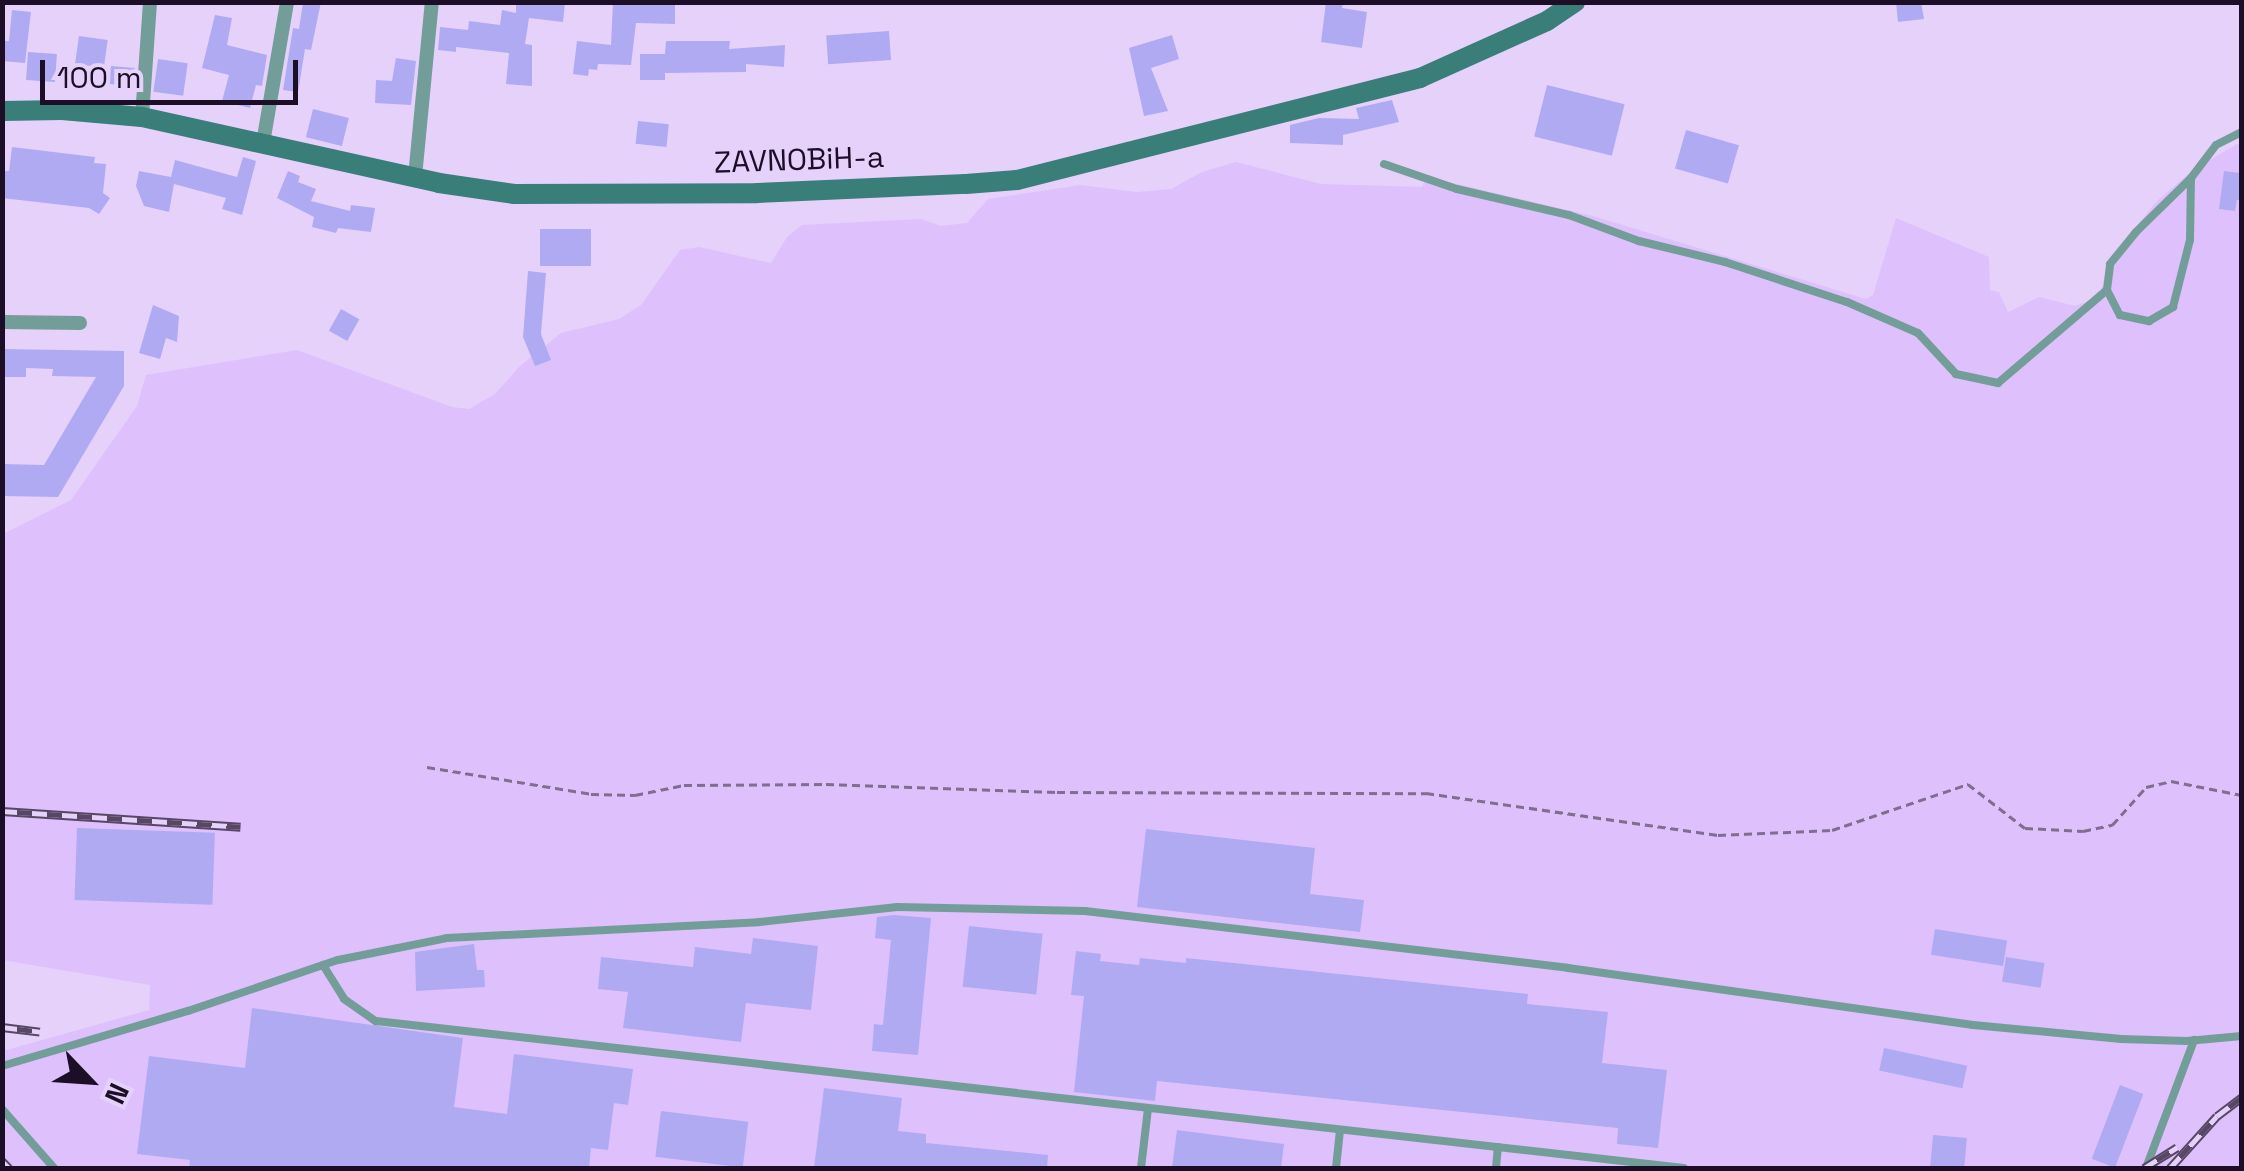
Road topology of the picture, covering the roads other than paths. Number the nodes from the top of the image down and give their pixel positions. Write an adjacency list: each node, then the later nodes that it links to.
1 (150, 2): 6 (street)
2 (287, 2): 8 (street)
3 (432, 2): 10 (street)
4 (1575, 2): 10 (main road, ZAVNOBiH-a)
5 (2, 112): 6 (main road, ZAVNOBiH-a)
6 (142, 117): 8 (main road, ZAVNOBiH-a)
7 (2242, 132): 11 (lane)
8 (263, 142): 10 (main road, ZAVNOBiH-a)
9 (1384, 164): 12 (lane)
10 (415, 178)
11 (2191, 178): 12 (lane); 12 (lane)
12 (2108, 290)
13 (2, 322): 14 (street)
14 (80, 323)
15 (324, 964): 17 (lane); 18 (lane); 19 (lane)
16 (2242, 1036): 17 (lane)
17 (2194, 1040): 29 (lane)
18 (2, 1066)
19 (1148, 1108): 21 (lane); 25 (lane)
20 (2, 1109): 24 (lane)
21 (1340, 1130): 22 (lane); 26 (lane)
22 (1498, 1147): 23 (lane); 27 (lane)
23 (1651, 1167): 28 (lane)
24 (54, 1168)
25 (1141, 1168)
26 (1336, 1168)
27 (1496, 1168)
28 (1684, 1168)
29 (2146, 1168)

